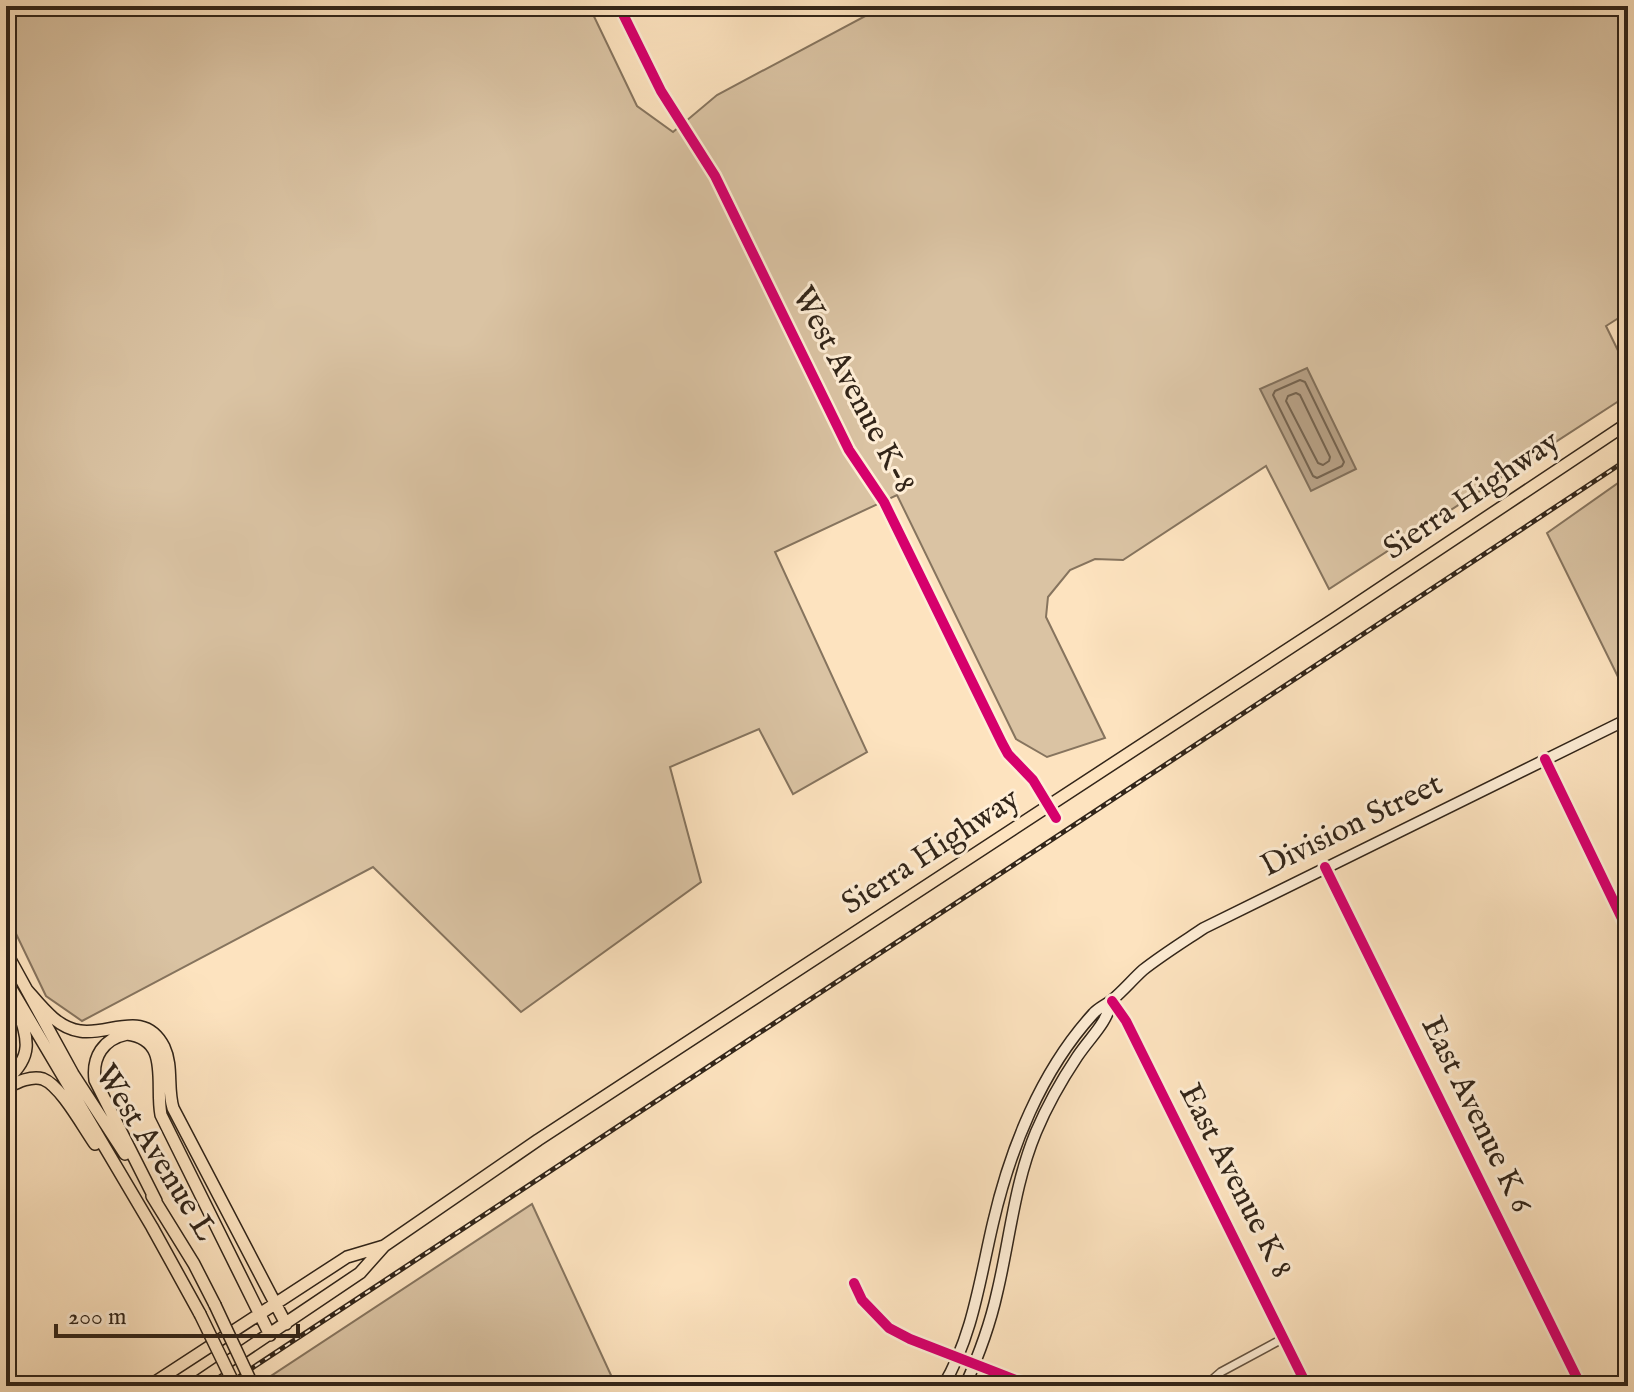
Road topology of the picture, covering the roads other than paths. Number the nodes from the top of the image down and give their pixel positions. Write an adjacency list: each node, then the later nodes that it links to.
1 (1628, 423): 14 (main road, Sierra Highway)
2 (1628, 719): 3 (main road, Division Street)
3 (1545, 759): 4 (main road, Division Street); 5 (street)
4 (1325, 867): 9 (main road, Division Street); 32 (street, East Avenue K 6)
5 (1628, 931)
6 (6, 952): 8 (main road, West Avenue L)
7 (7, 982): 10 (main road); 13 (main road, West Avenue L)
8 (27, 990): 12 (main road, West Avenue L); 16 (main road)
9 (1112, 1001): 20 (street, East Avenue K 8); 21 (main road, Division Street); 22 (main road)
10 (6, 1080)
11 (6, 1088): 13 (main road)
12 (156, 1201): 17 (main road); 26 (main road, West Avenue L, bridge)
13 (152, 1227): 25 (main road, West Avenue L, bridge)
14 (384, 1246): 16 (main road, Sierra Highway); 18 (main road, Sierra Highway)
15 (854, 1283): 21 (street)
16 (274, 1306): 17 (main road, Sierra Highway); 18 (main road)
17 (259, 1314): 19 (main road); 23 (main road)
18 (286, 1324): 19 (main road, Sierra Highway)
19 (270, 1335): 24 (main road)
20 (1284, 1338): 30 (street); 31 (street, East Avenue K 8)
21 (958, 1357): 22 (street); 27 (main road, Division Street)
22 (975, 1364): 28 (main road); 29 (street)
23 (149, 1386)
24 (192, 1386)
25 (235, 1386)
26 (253, 1386)
27 (943, 1386)
28 (965, 1386)
29 (1031, 1386)
30 (1205, 1386)
31 (1307, 1386)
32 (1581, 1386)

